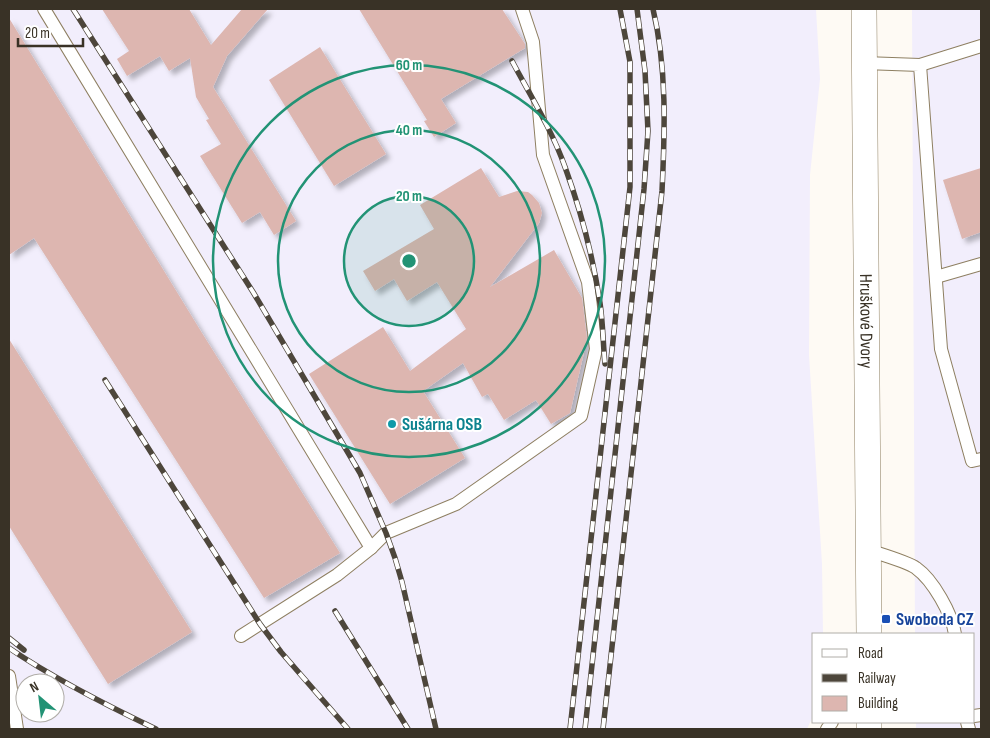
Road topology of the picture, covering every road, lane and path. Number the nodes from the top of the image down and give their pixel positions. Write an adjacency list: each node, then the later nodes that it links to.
1 (44, 9): 10 (lane)
2 (522, 9): 10 (lane)
3 (864, 9): 5 (street, Hruškové Dvory)
4 (981, 46): 6 (lane)
5 (864, 63): 6 (lane); 11 (street, Hruškové Dvory)
6 (920, 65): 8 (lane)
7 (981, 264): 8 (lane)
8 (936, 277): 9 (lane)
9 (981, 458)
10 (372, 548): 14 (lane)
11 (868, 550): 12 (street, Hruškové Dvory); 13 (lane)
12 (869, 633)
13 (955, 633)
14 (241, 636)
15 (9, 676): 16 (lane)
16 (17, 729)

